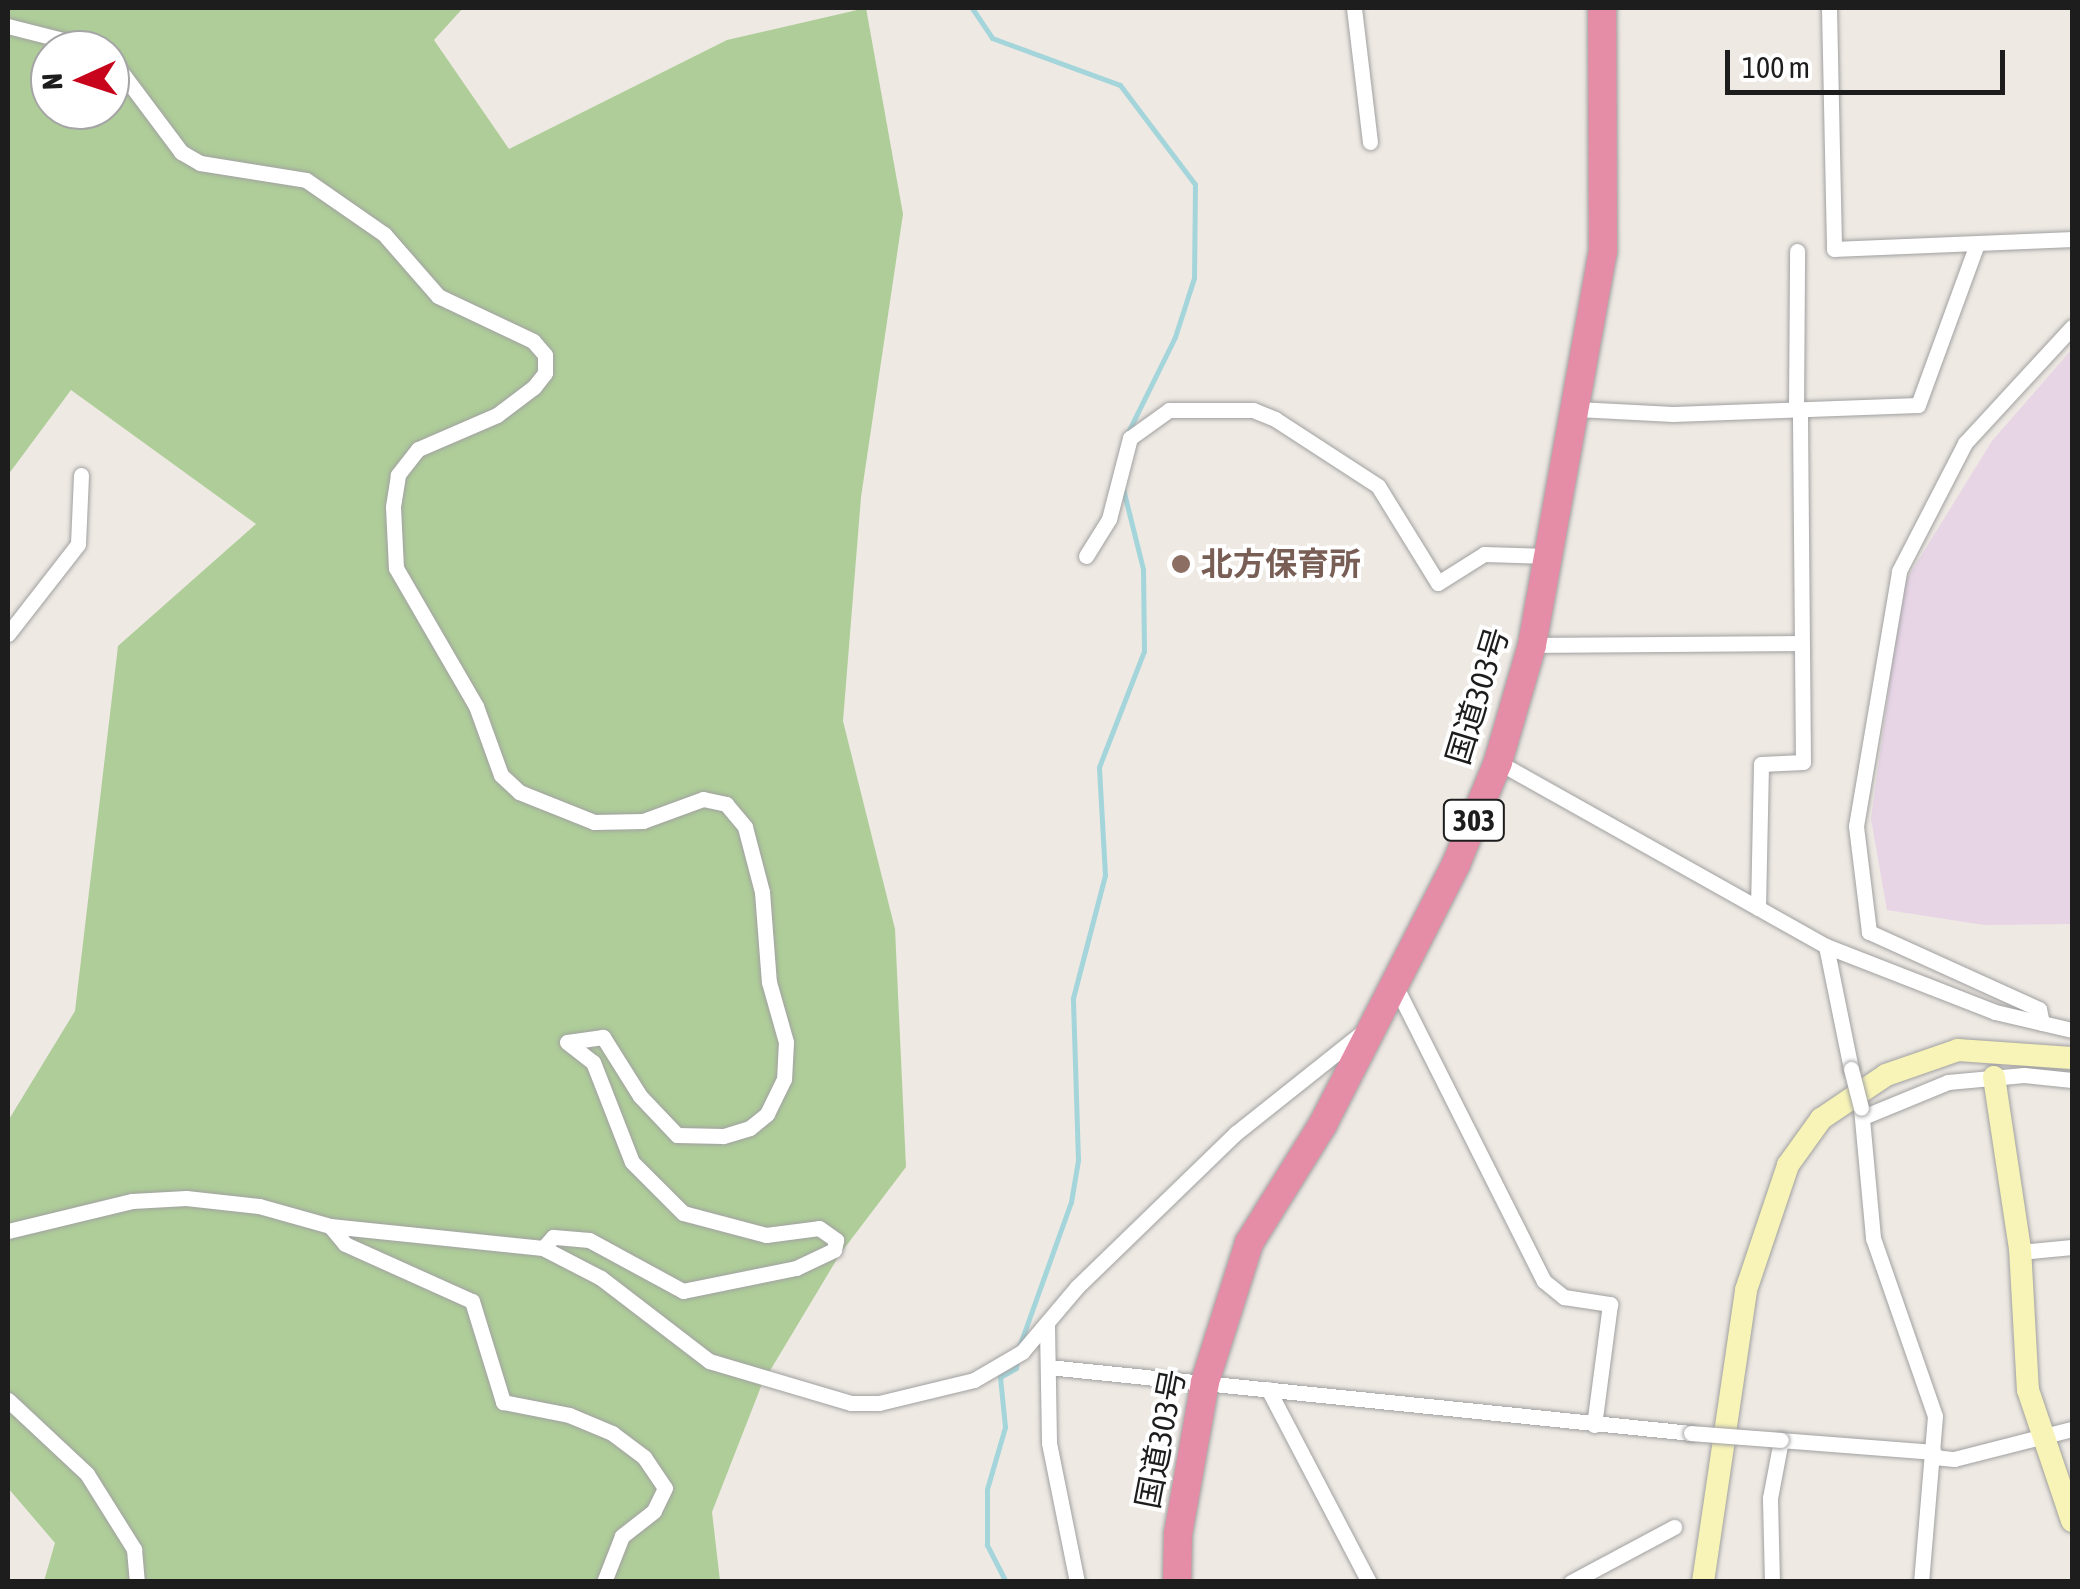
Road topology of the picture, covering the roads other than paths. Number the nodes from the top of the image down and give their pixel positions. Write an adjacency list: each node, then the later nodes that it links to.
1 (1354, 8): 5 (street)
2 (1602, 8): 10 (highway, 国道303号 / 303)
3 (1830, 8): 7 (street)
4 (130, 84): 32 (street)
5 (1370, 142)
6 (2072, 239): 7 (street)
7 (1978, 244): 11 (street)
8 (1797, 251): 11 (street)
9 (2072, 327): 22 (street)
10 (1576, 409): 11 (street); 14 (highway, 国道303号 / 303)
11 (1798, 410): 16 (street)
12 (81, 476): 15 (street)
13 (1086, 556): 14 (street)
14 (1549, 556): 17 (highway, 国道303号 / 303)
15 (8, 634)
16 (1800, 643): 17 (street); 19 (street)
17 (1532, 645): 18 (highway, 国道303号 / 303)
18 (1498, 762): 19 (street); 21 (highway, 国道303号 / 303)
19 (1758, 908): 20 (street)
20 (1826, 946): 22 (street); 28 (street, bridge)
21 (1389, 988): 23 (highway, 国道303号 / 303); 39 (street)
22 (2042, 1023): 24 (street)
23 (1366, 1030): 34 (street); 36 (highway, 国道303号 / 303)
24 (2072, 1030)
25 (2072, 1058): 52 (street)
26 (1994, 1077): 27 (street); 28 (street); 33 (street)
27 (2072, 1080)
28 (1862, 1112): 43 (street)
29 (330, 1226): 30 (street); 32 (street); 47 (street)
30 (8, 1231)
31 (2072, 1247): 33 (street)
32 (544, 1248): 34 (street)
33 (2020, 1252): 41 (street)
34 (1048, 1326): 35 (street)
35 (1048, 1367): 36 (street); 48 (street)
36 (1205, 1382): 37 (street); 49 (highway, 国道303号 / 303)
37 (1268, 1390): 39 (street); 50 (street)
38 (8, 1400): 46 (street)
39 (1594, 1424): 42 (street, bridge)
40 (2072, 1429): 41 (street)
41 (2043, 1439): 43 (street); 44 (street)
42 (1781, 1440): 43 (street); 53 (street)
43 (1934, 1455): 54 (street)
44 (2072, 1521)
45 (1674, 1528): 51 (street)
46 (137, 1582)
47 (604, 1582)
48 (1077, 1582)
49 (1177, 1582)
50 (1369, 1582)
51 (1571, 1582)
52 (1703, 1582)
53 (1772, 1582)
54 (1922, 1582)

